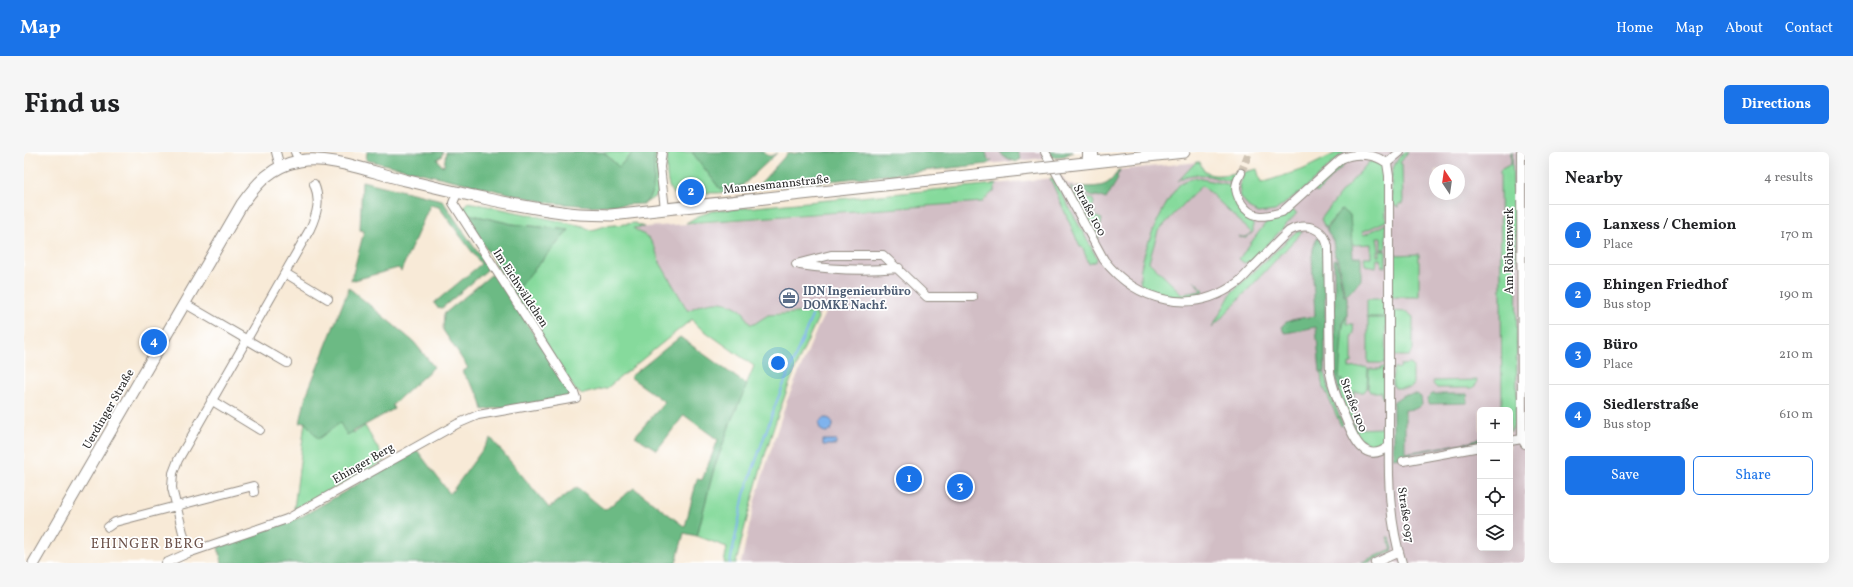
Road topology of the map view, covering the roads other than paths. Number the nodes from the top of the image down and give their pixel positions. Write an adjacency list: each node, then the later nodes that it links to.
1 (276, 152): 10 (street)
2 (662, 152): 14 (street)
3 (1045, 152): 27 (street, Straße 100)
4 (1184, 152): 8 (main road, Mannesmannstraße)
5 (1400, 152): 9 (street)
6 (1521, 152): 26 (street, Am Röhrenwerk)
7 (297, 157): 10 (main road, Mannesmannstraße); 13 (main road, Mannesmannstraße)
8 (1091, 157): 14 (main road, Mannesmannstraße, bridge)
9 (1387, 163): 11 (street); 27 (street)
10 (280, 167): 19 (main road, Uerdinger Straße)
11 (1241, 173)
12 (314, 184): 16 (street)
13 (458, 191): 14 (main road, Mannesmannstraße); 22 (street, Im Eichwäldchen)
14 (665, 209)
15 (899, 268): 15 (street); 17 (street)
16 (285, 273): 18 (street); 20 (street)
17 (973, 297)
18 (328, 299)
19 (184, 303): 20 (street); 35 (main road, Uerdinger Straße)
20 (247, 338): 21 (street); 23 (street)
21 (287, 363)
22 (576, 398): 34 (street, Ehinger Berg)
23 (211, 400): 24 (street); 31 (street)
24 (260, 430)
25 (1513, 441): 26 (street)
26 (1523, 442)
27 (1389, 446): 33 (street, Straße 097)
28 (1477, 448): 29 (street)
29 (1403, 461)
30 (254, 492): 31 (street)
31 (176, 506): 32 (street); 34 (street)
32 (108, 527)
33 (1399, 552): 37 (street); 38 (street, Straße 097)
34 (188, 553): 36 (street, Ehinger Berg)
35 (34, 563)
36 (166, 563)
37 (1375, 563)
38 (1402, 563)

